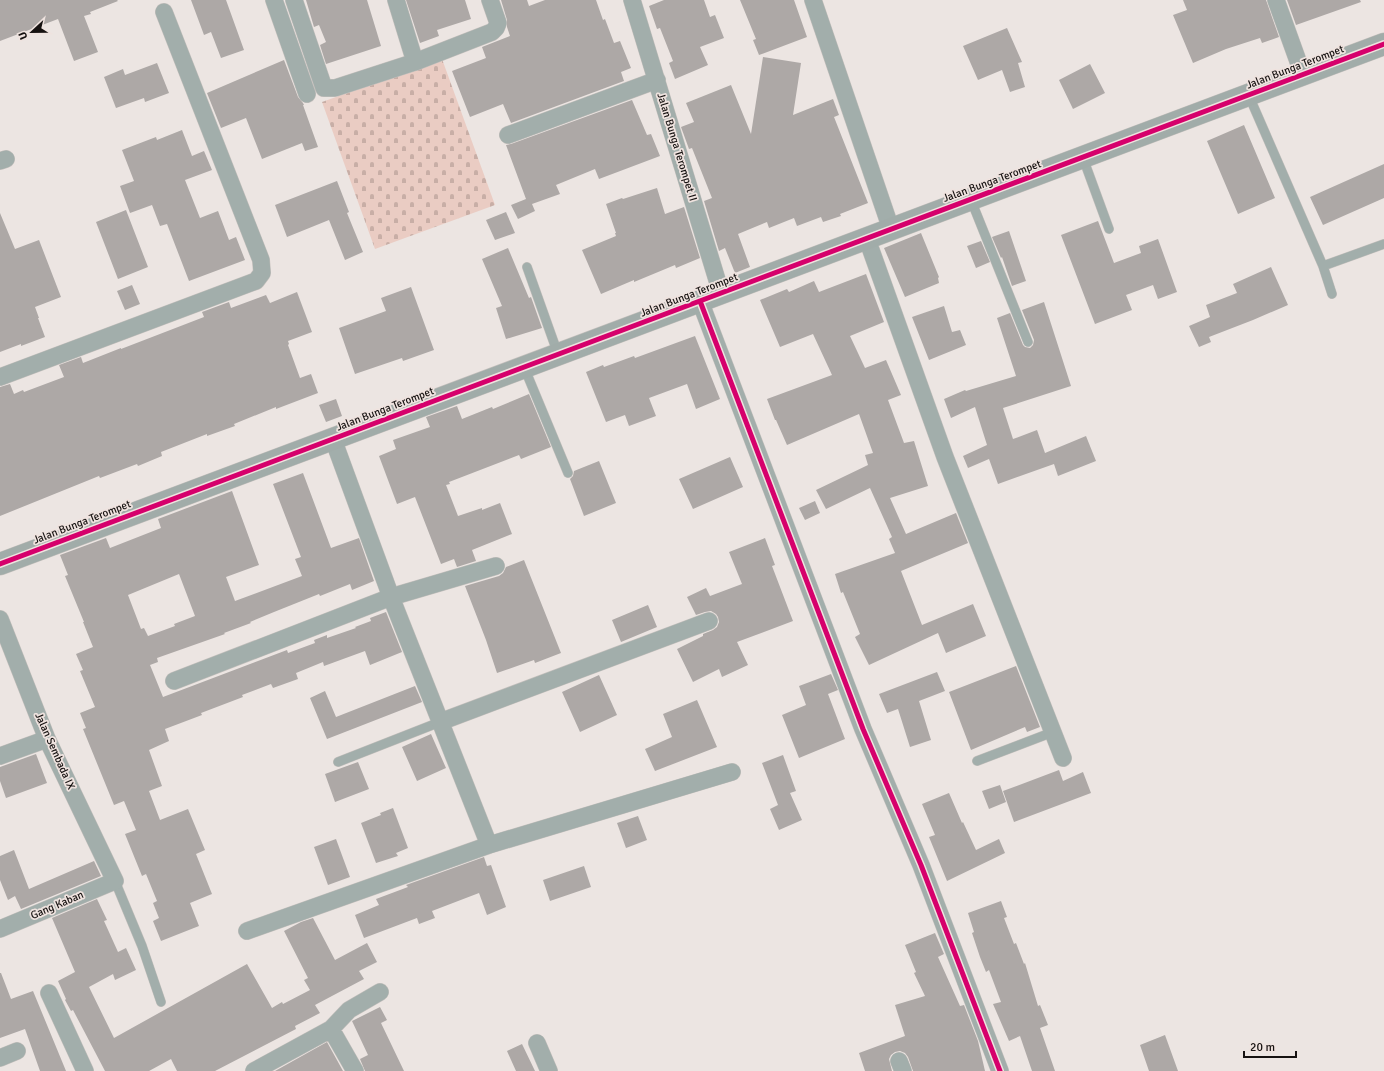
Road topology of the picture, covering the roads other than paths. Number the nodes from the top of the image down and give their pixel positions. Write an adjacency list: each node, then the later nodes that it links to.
1 (274, 0): 13 (street)
2 (294, 0): 10 (street)
3 (396, 0): 10 (street)
4 (490, 0): 10 (street)
5 (632, 0): 12 (street, Jalan Bunga Terompet II)
6 (813, 0): 18 (street)
7 (1276, 0): 11 (street)
8 (164, 12): 30 (street)
9 (1384, 44): 11 (street, Jalan Bunga Terompet)
10 (415, 62)
11 (1303, 76): 14 (street, Jalan Bunga Terompet)
12 (657, 80): 15 (street); 24 (street, Jalan Bunga Terompet II)
13 (308, 94)
14 (1249, 96): 16 (street, Jalan Bunga Terompet); 22 (lane)
15 (508, 135)
16 (1083, 158): 17 (street, Jalan Bunga Terompet); 19 (lane)
17 (971, 200): 18 (street, Jalan Bunga Terompet); 27 (lane)
18 (891, 229): 20 (street, Jalan Bunga Terompet)
19 (1109, 229)
20 (867, 239): 24 (street, Jalan Bunga Terompet); 40 (street)
21 (1384, 244): 22 (lane)
22 (1322, 266): 25 (lane)
23 (527, 267): 28 (lane)
24 (721, 293): 26 (street, Jalan Bunga Terompet)
25 (1332, 294)
26 (700, 301): 28 (street, Jalan Bunga Terompet); 62 (street)
27 (1028, 342)
28 (558, 354): 29 (street, Jalan Bunga Terompet)
29 (524, 367): 31 (street, Jalan Bunga Terompet); 32 (lane)
30 (0, 377)
31 (333, 439): 33 (street, Jalan Bunga Terompet); 35 (street)
32 (568, 473)
33 (0, 564)
34 (496, 566): 35 (street)
35 (391, 598): 38 (street); 39 (street)
36 (0, 619): 41 (street, Jalan Sembada IX)
37 (708, 621): 39 (street)
38 (174, 681)
39 (440, 722): 45 (lane); 47 (street)
40 (1053, 732): 43 (street); 44 (lane)
41 (47, 739): 42 (street); 48 (street, Jalan Sembada IX)
42 (0, 756)
43 (1063, 758)
44 (977, 760)
45 (338, 762)
46 (732, 772): 47 (street)
47 (489, 845): 50 (street)
48 (115, 881): 49 (street, Gang Kaban); 53 (lane)
49 (0, 929)
50 (247, 931)
51 (380, 992): 54 (street)
52 (49, 993): 58 (street)
53 (161, 1002)
54 (331, 1029): 59 (street); 60 (street)
55 (536, 1043): 61 (street)
56 (17, 1051): 57 (street)
57 (0, 1058)
58 (85, 1071)
59 (256, 1071)
60 (355, 1071)
61 (549, 1071)
62 (1000, 1071)

